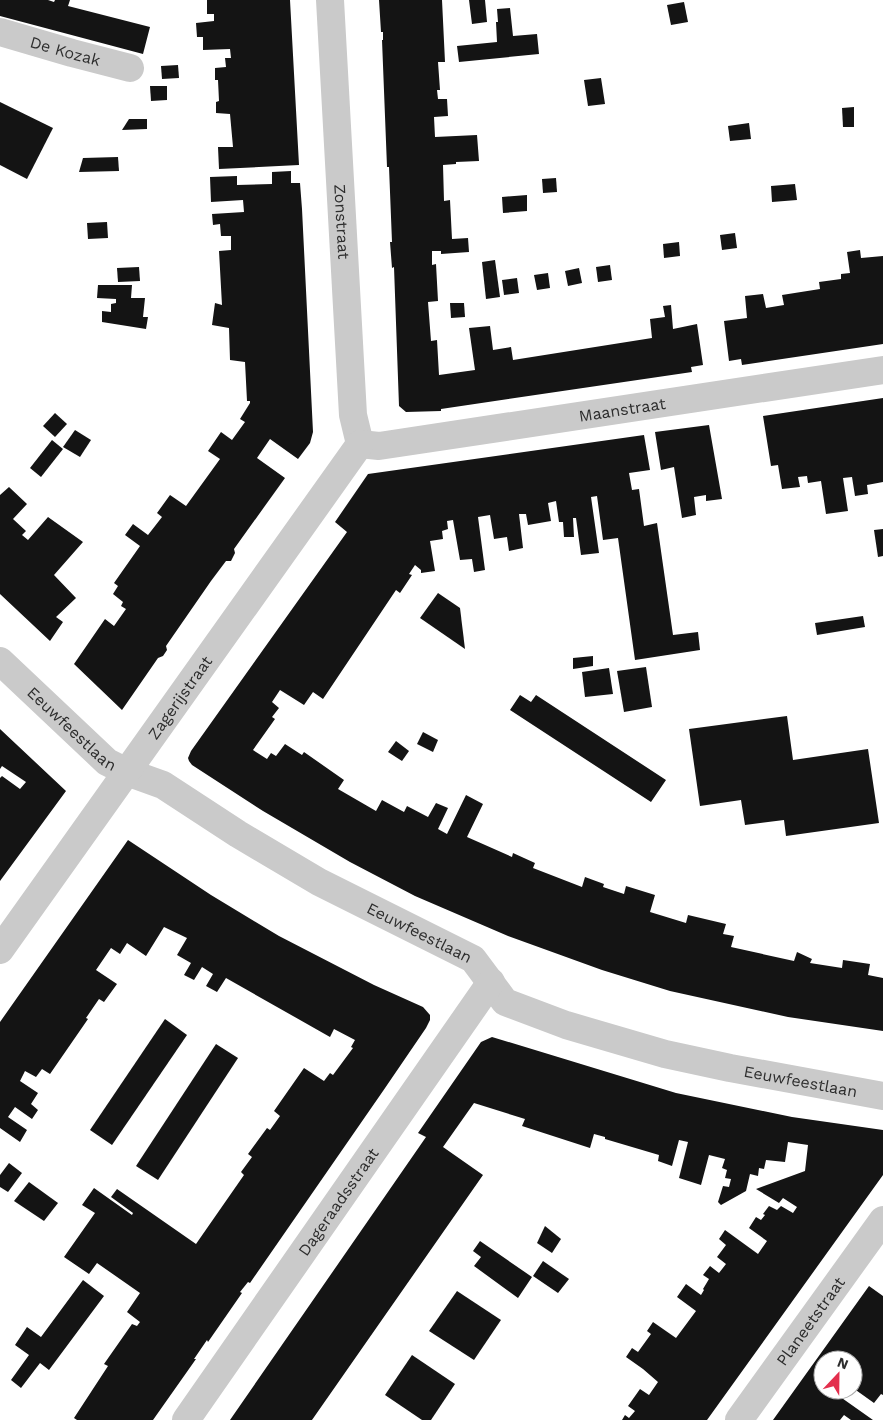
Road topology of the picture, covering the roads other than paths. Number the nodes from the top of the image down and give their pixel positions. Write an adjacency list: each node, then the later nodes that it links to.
1 (330, 0): 5 (street, Zonstraat)
2 (0, 32): 3 (street, De Kozak)
3 (130, 68)
4 (883, 370): 5 (street, Maanstraat)
5 (360, 444): 7 (street, Zagerijstraat)
6 (0, 662): 7 (street, Eeuwfeestlaan)
7 (127, 772): 8 (street, Zagerijstraat); 9 (street, Eeuwfeestlaan)
8 (0, 950)
9 (490, 982): 10 (street, Eeuwfeestlaan); 12 (street, Dageraadsstraat)
10 (883, 1096)
11 (883, 1220): 13 (street, Planeetstraat)
12 (186, 1420)
13 (739, 1420)

